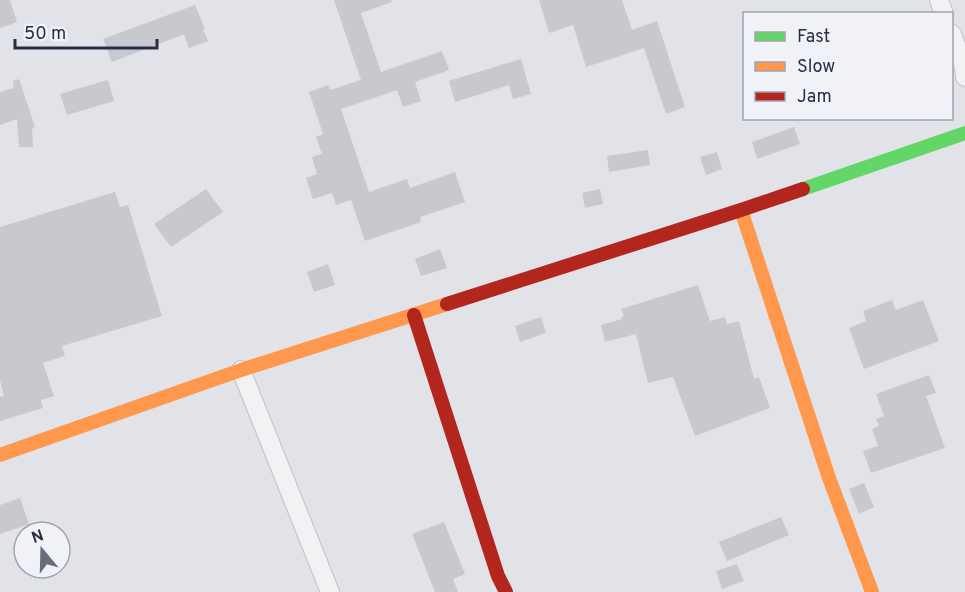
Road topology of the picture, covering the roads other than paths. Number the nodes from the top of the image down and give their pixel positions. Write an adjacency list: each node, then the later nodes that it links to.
1 (953, 39): 2 (street)
2 (965, 78)
3 (965, 133): 4 (street)
4 (741, 210): 5 (street); 10 (street)
5 (414, 315): 6 (street); 9 (street)
6 (241, 369): 7 (street); 8 (street)
7 (0, 454)
8 (330, 592)
9 (506, 592)
10 (872, 592)

